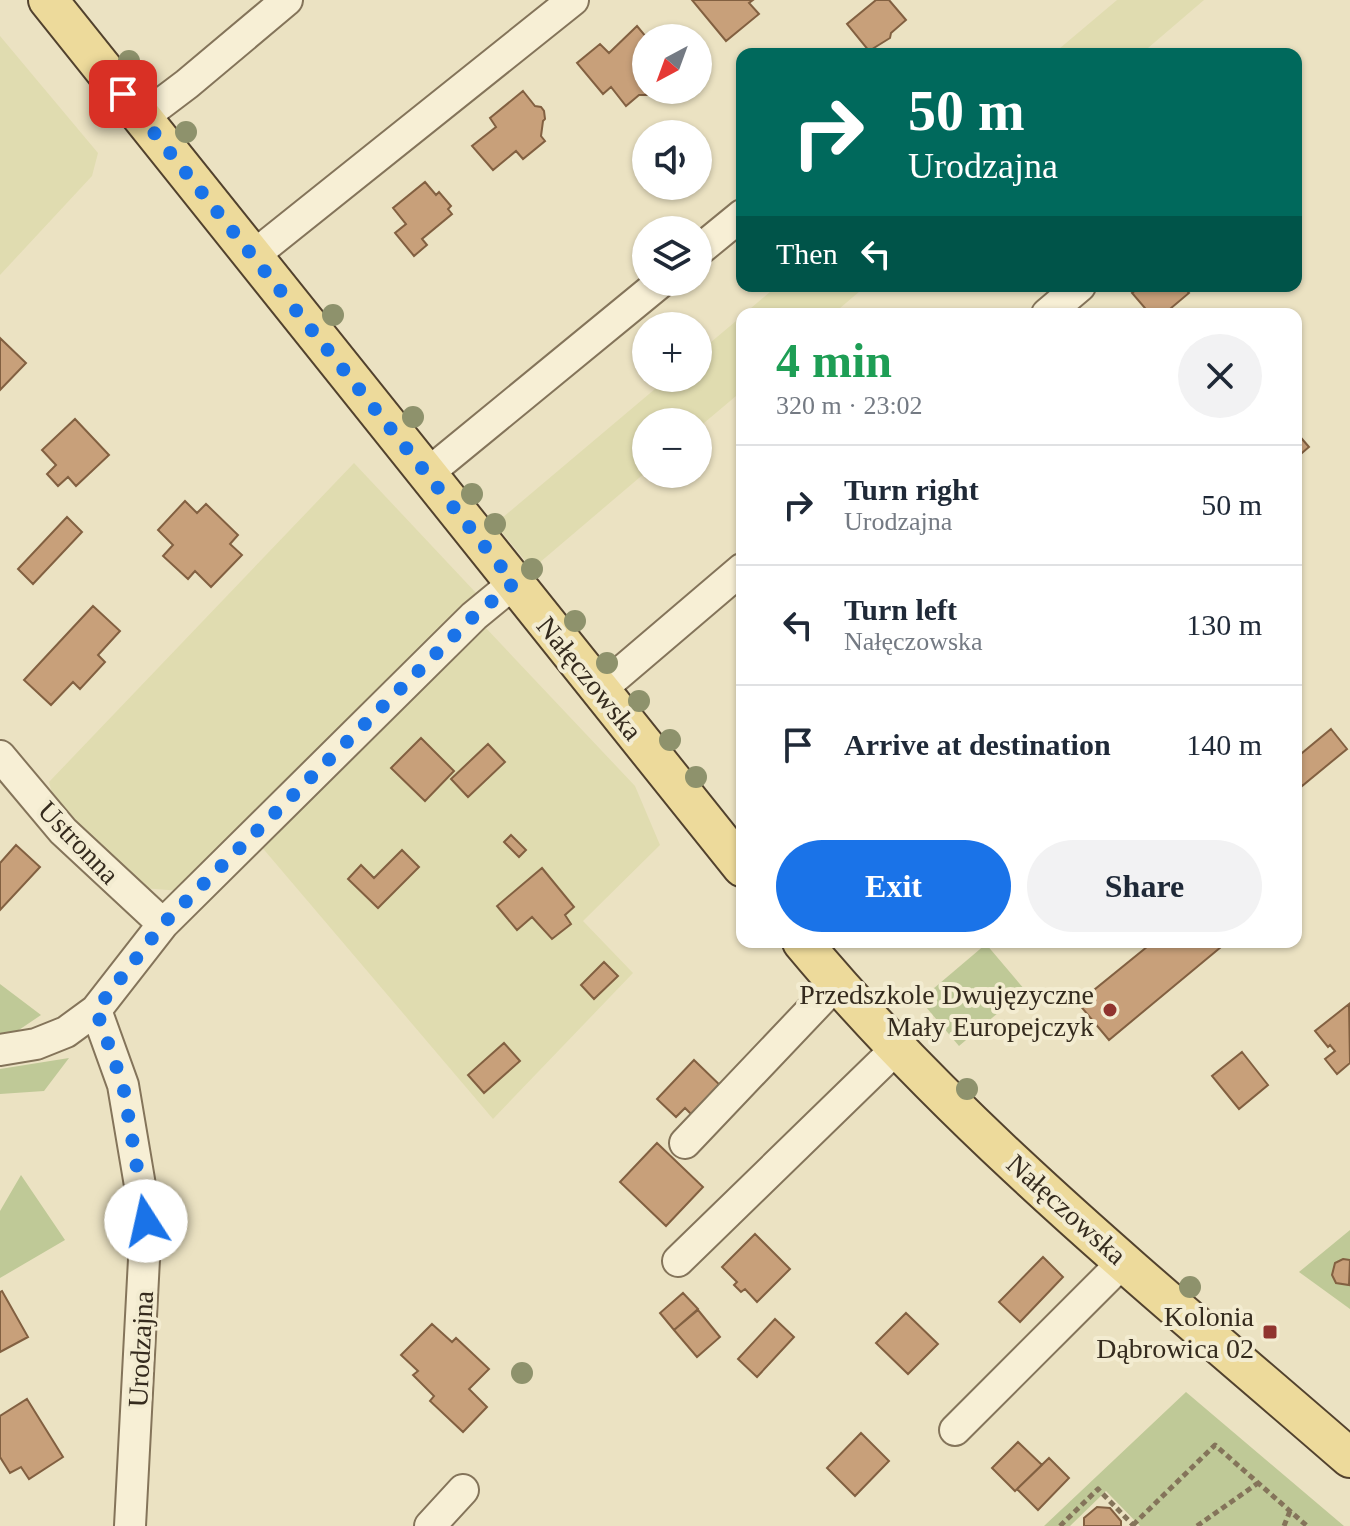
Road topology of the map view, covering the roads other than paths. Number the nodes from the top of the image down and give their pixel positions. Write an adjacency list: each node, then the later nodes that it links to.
1 (48, 0): 4 (main road, Nałęczowska)
2 (287, 0): 4 (street)
3 (573, 0): 7 (street)
4 (142, 118): 7 (main road, Nałęczowska)
5 (736, 220): 6 (street)
6 (712, 240)
7 (253, 256): 11 (main road, Nałęczowska)
8 (1073, 292): 10 (street)
9 (644, 296): 11 (street)
10 (1054, 308)
11 (427, 474): 13 (main road, Nałęczowska)
12 (736, 574): 14 (street)
13 (514, 583): 14 (main road, Nałęczowska); 17 (street)
14 (600, 690): 16 (main road, Nałęczowska)
15 (0, 756): 17 (street, Ustronna)
16 (736, 860)
17 (163, 924): 20 (street)
18 (807, 948): 19 (main road, Nałęczowska)
19 (837, 983): 21 (main road, Nałęczowska); 23 (street)
20 (96, 1010): 22 (street); 29 (street, Urodzajna)
21 (898, 1047): 24 (street); 25 (main road, Nałęczowska)
22 (0, 1050)
23 (685, 1143)
24 (678, 1261)
25 (1124, 1261): 26 (street); 27 (main road, Nałęczowska)
26 (955, 1430)
27 (1350, 1458)
28 (463, 1490): 30 (street)
29 (130, 1526)
30 (430, 1526)

